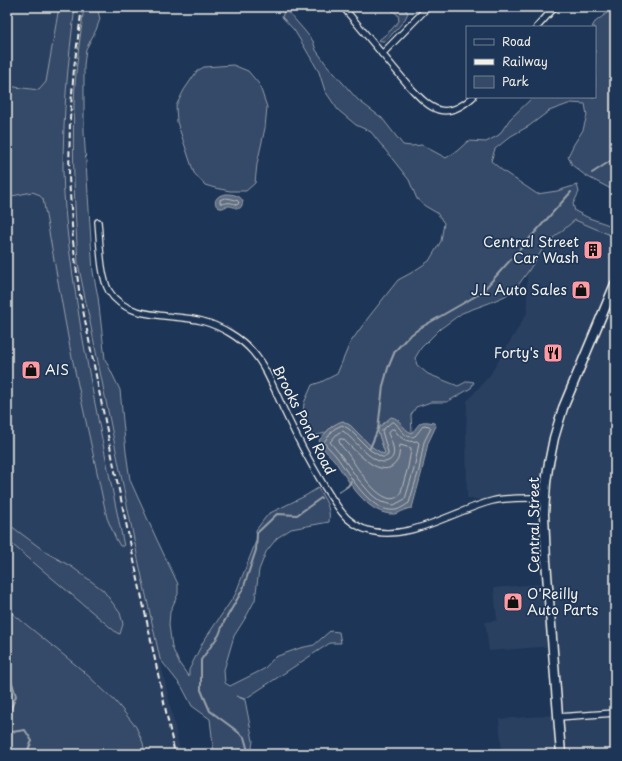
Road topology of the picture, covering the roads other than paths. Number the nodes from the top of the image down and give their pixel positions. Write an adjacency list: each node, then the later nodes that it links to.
1 (343, 7): 5 (street)
2 (428, 7): 5 (street)
3 (555, 7): 4 (street)
4 (538, 26)
5 (382, 54): 6 (street)
6 (473, 98)
7 (98, 222): 9 (street, Brooks Pond Road)
8 (615, 284): 9 (main road, Central Street)
9 (545, 498): 11 (main road, Central Street)
10 (615, 713): 11 (street)
11 (558, 717): 12 (main road, Central Street)
12 (561, 754)

